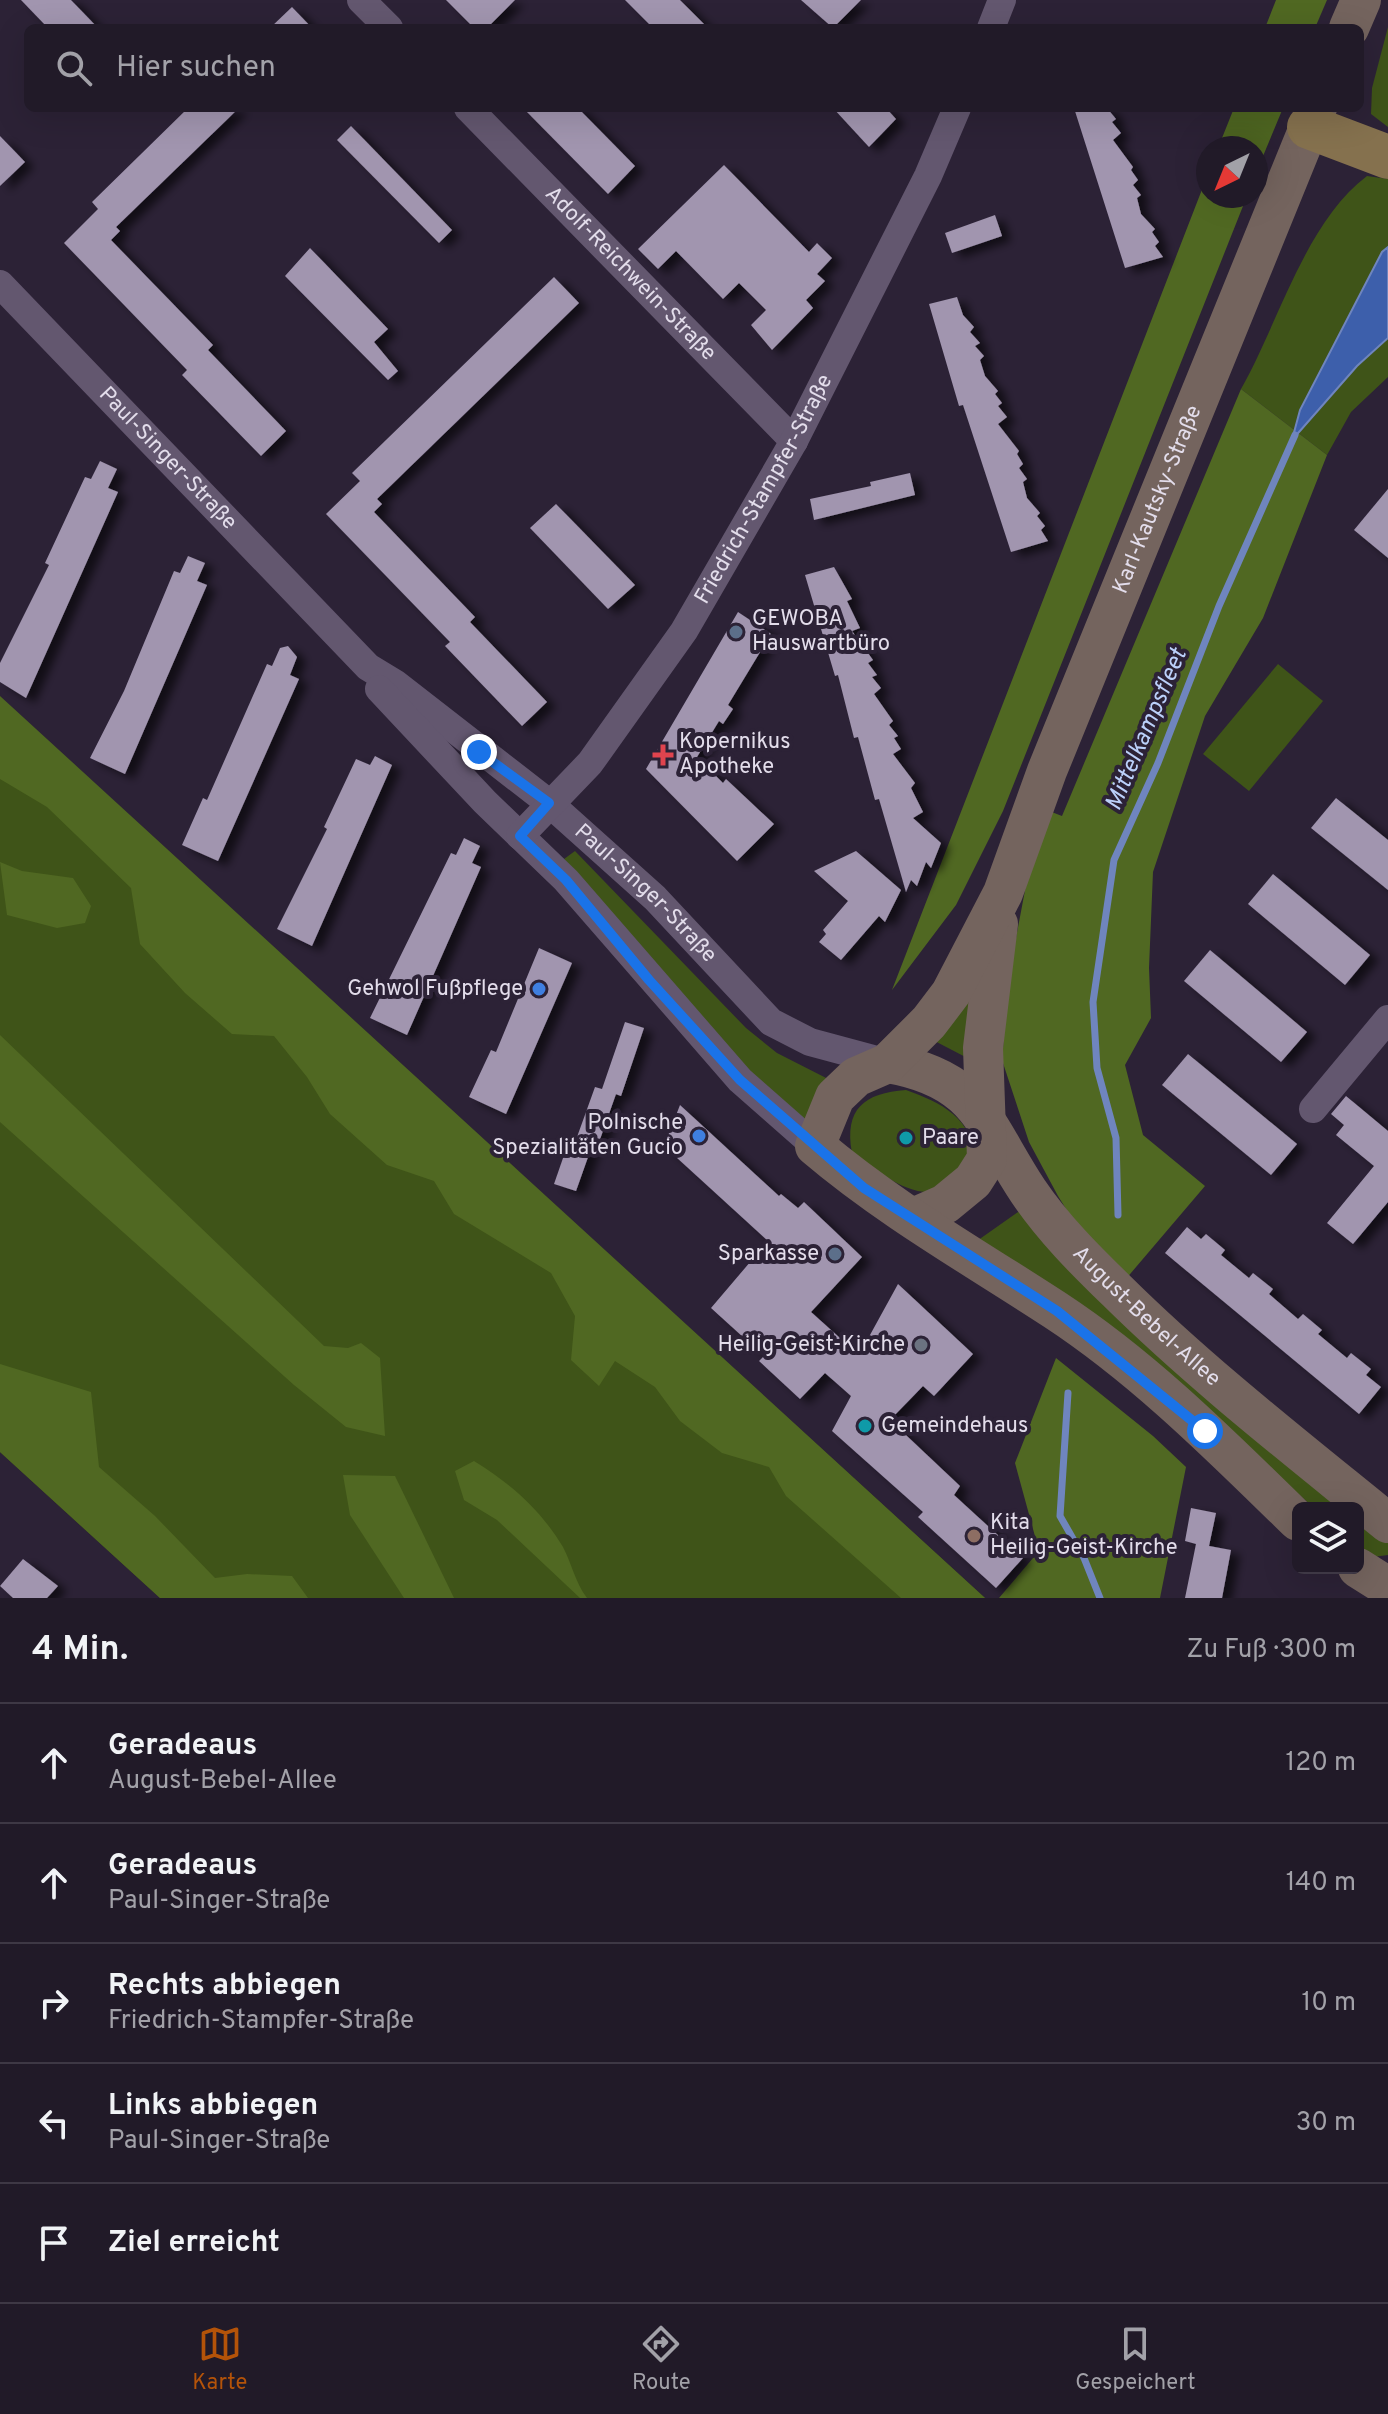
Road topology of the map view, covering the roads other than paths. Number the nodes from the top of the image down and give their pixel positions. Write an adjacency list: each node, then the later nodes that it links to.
1 (361, 0): 4 (street)
2 (1002, 0): 5 (street)
3 (1361, 0): 6 (street)
4 (385, 24)
5 (993, 24)
6 (1351, 24)
7 (472, 112): 12 (street, Adolf-Reichwein-Straße)
8 (955, 112): 12 (street, Friedrich-Stampfer-Straße)
9 (1313, 117): 10 (main road); 16 (street, Karl-Kautsky-Straße)
10 (1388, 157)
11 (0, 284): 13 (street, Paul-Singer-Straße)
12 (794, 441): 14 (street, Friedrich-Stampfer-Straße)
13 (368, 667): 14 (street, Paul-Singer-Straße); 15 (street, Paul-Singer-Straße)
14 (549, 803): 15 (street, Friedrich-Stampfer-Straße); 18 (street, Paul-Singer-Straße)
15 (520, 836): 22 (street, Paul-Singer-Straße)
16 (1003, 893): 18 (street, Karl-Kautsky-Straße); 21 (street, Karl-Kautsky-Straße)
17 (1388, 1019): 20 (street)
18 (888, 1063): 19 (street, Paul-Singer-Straße); 22 (street, Karl-Kautsky-Straße)
19 (940, 1078): 21 (street, August-Bebel-Allee)
20 (1313, 1109)
21 (988, 1119): 23 (street, Karl-Kautsky-Straße); 25 (street, August-Bebel-Allee)
22 (815, 1146): 23 (street, Paul-Singer-Straße)
23 (913, 1218): 24 (street)
24 (1292, 1515)
25 (1388, 1523)
26 (1364, 1572): 27 (street)
27 (1388, 1587)

